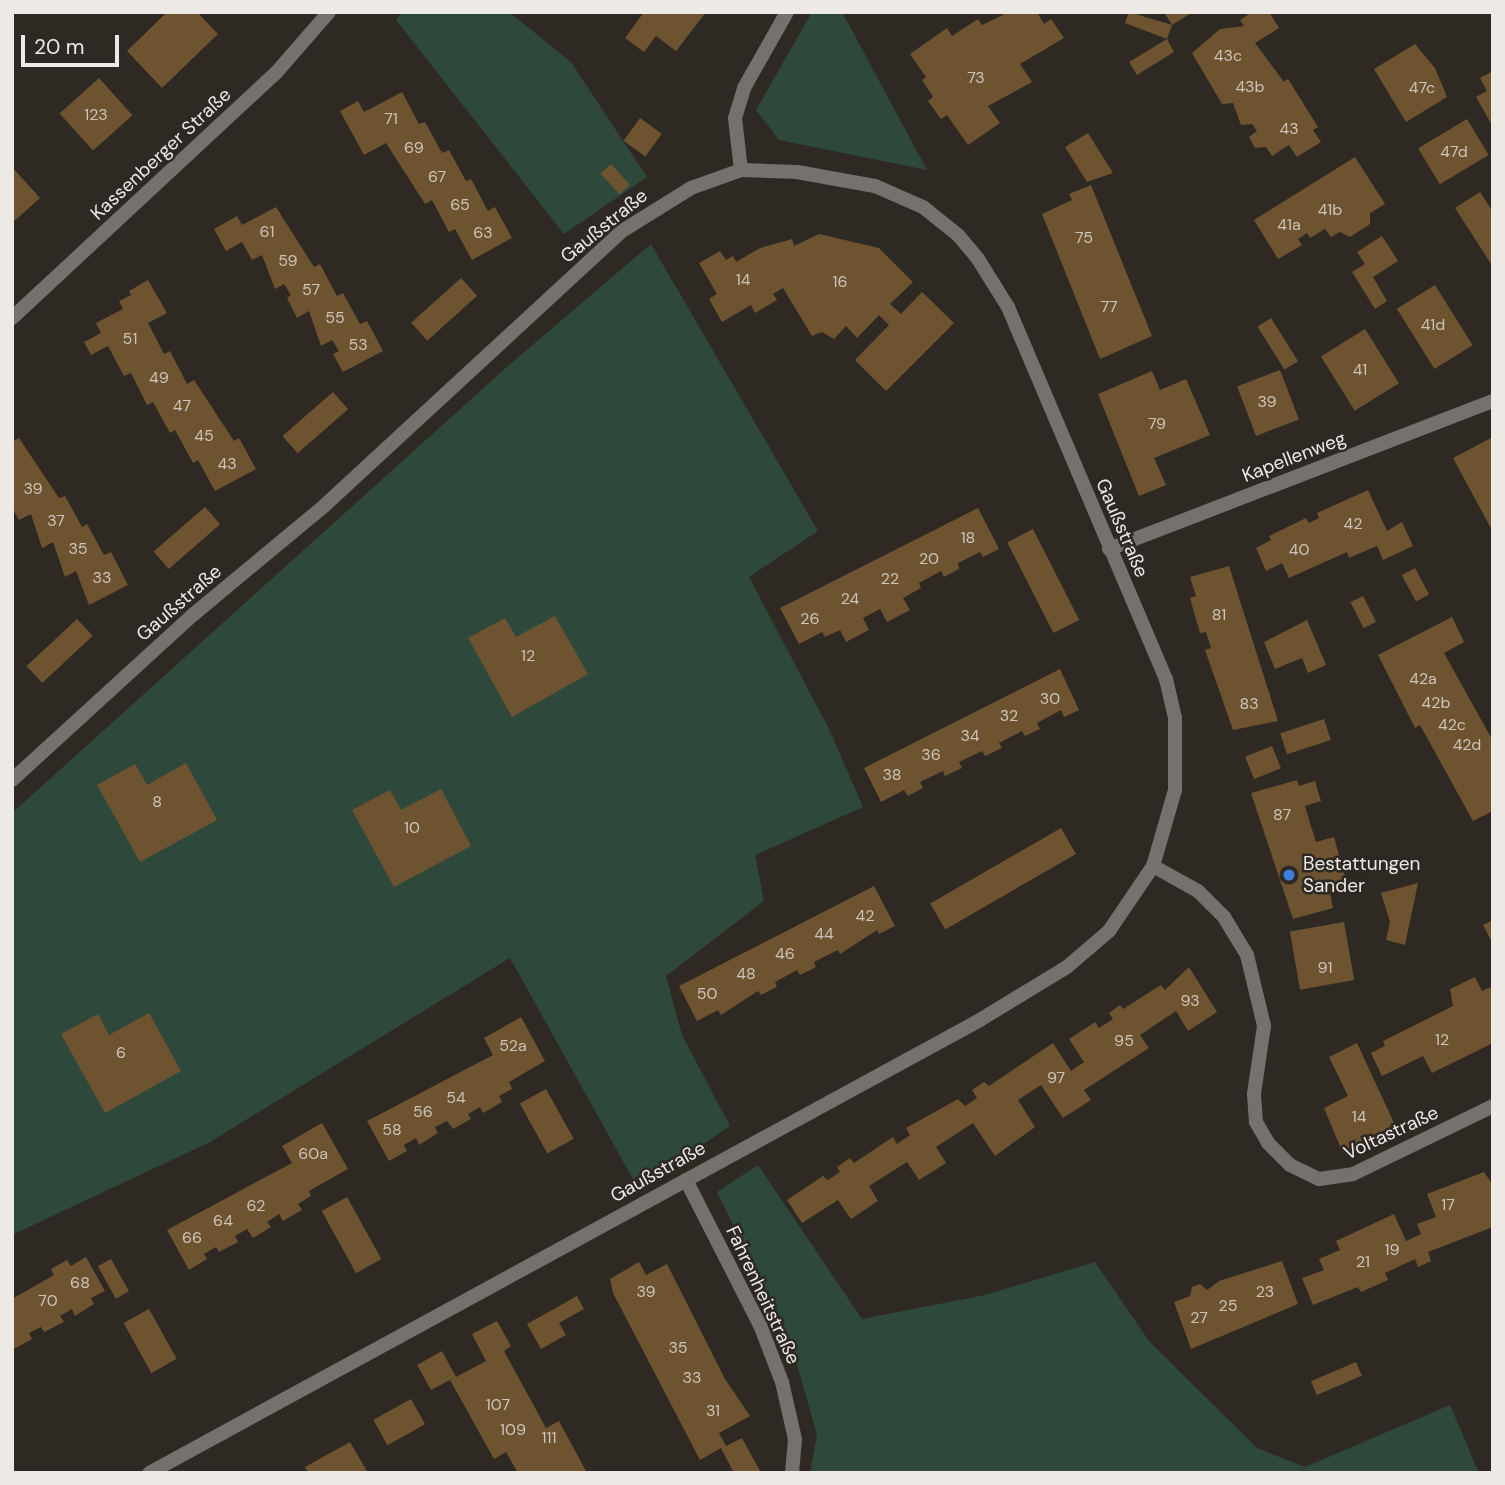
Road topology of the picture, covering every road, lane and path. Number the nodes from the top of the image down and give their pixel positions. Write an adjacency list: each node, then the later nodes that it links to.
1 (329, 12): 4 (street, Kassenberger Straße)
2 (787, 12): 3 (street)
3 (741, 170): 6 (street, Gaußstraße); 7 (street, Gaußstraße)
4 (12, 318)
5 (1493, 401): 6 (street, Kapellenweg)
6 (1109, 549): 8 (street, Gaußstraße)
7 (12, 780)
8 (1153, 866): 9 (street, Voltastraße); 10 (street, Gaußstraße)
9 (1493, 1106)
10 (686, 1180): 11 (street, Gaußstraße); 12 (street, Fahrenheitstraße)
11 (149, 1473)
12 (792, 1473)

